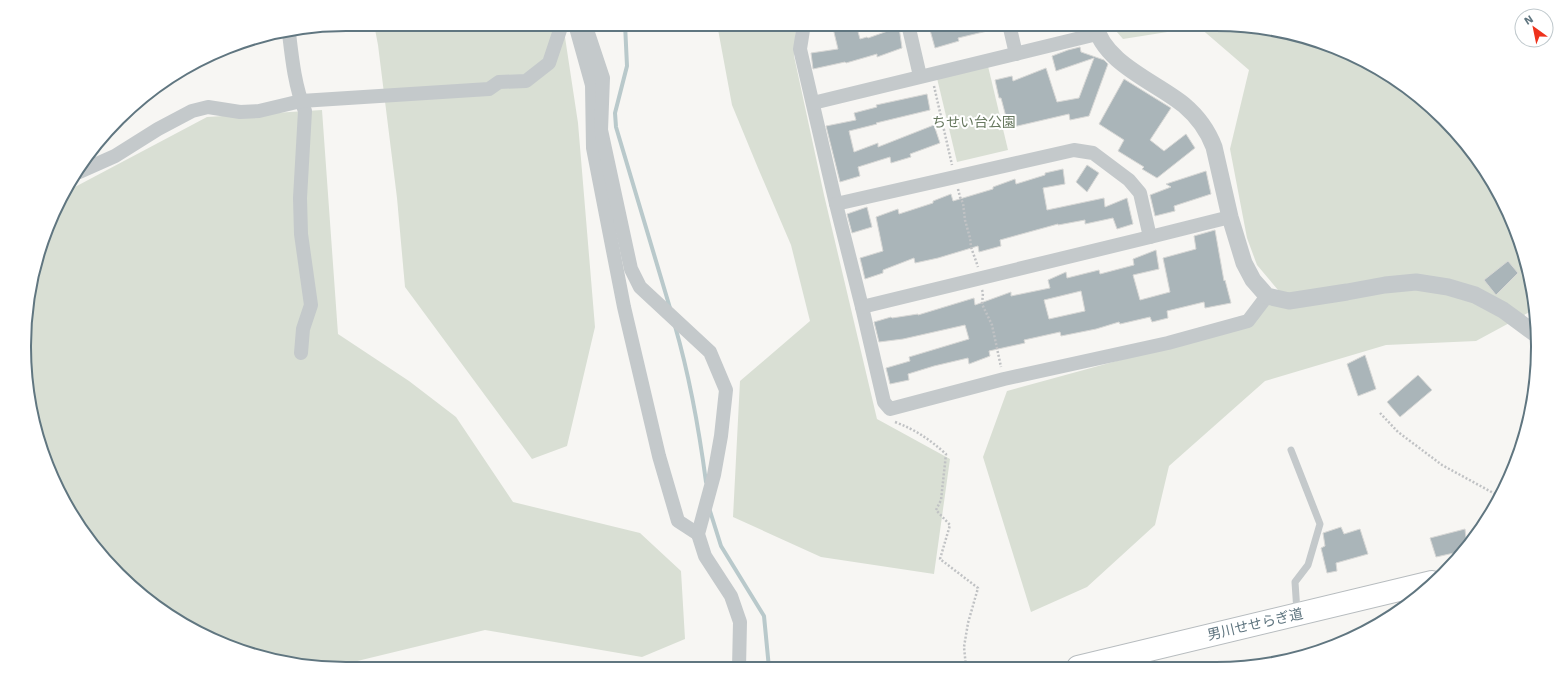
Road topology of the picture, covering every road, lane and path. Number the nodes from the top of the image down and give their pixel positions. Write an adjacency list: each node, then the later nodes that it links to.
1 (560, 31): 12 (street)
2 (577, 31): 29 (street)
3 (587, 31): 29 (street)
4 (803, 31): 13 (street)
5 (910, 31): 11 (street)
6 (1011, 31): 10 (street)
7 (1090, 31): 10 (street)
8 (1098, 31): 17 (street)
9 (289, 36): 12 (street)
10 (1016, 54): 11 (street)
11 (926, 75): 13 (street); 15 (path)
12 (301, 100): 14 (street); 23 (street)
13 (813, 103): 16 (street)
14 (86, 169)
15 (955, 177): 16 (street); 18 (street); 19 (path)
16 (836, 204): 21 (street)
17 (1230, 217): 18 (street); 20 (street)
18 (1150, 237): 19 (street)
19 (979, 278): 21 (street); 24 (path)
20 (1267, 296): 22 (street); 24 (street)
21 (862, 307): 25 (street)
22 (1530, 330)
23 (301, 353)
24 (1004, 380): 25 (street)
25 (886, 406): 33 (path)
26 (1380, 413): 28 (path)
27 (1291, 450): 31 (lane)
28 (1494, 494)
29 (698, 534): 32 (street)
30 (1424, 584): 31 (main road, 男川せせらぎ道)
31 (1298, 614): 34 (main road, 男川せせらぎ道)
32 (739, 662)
33 (966, 662)
34 (1099, 662)

